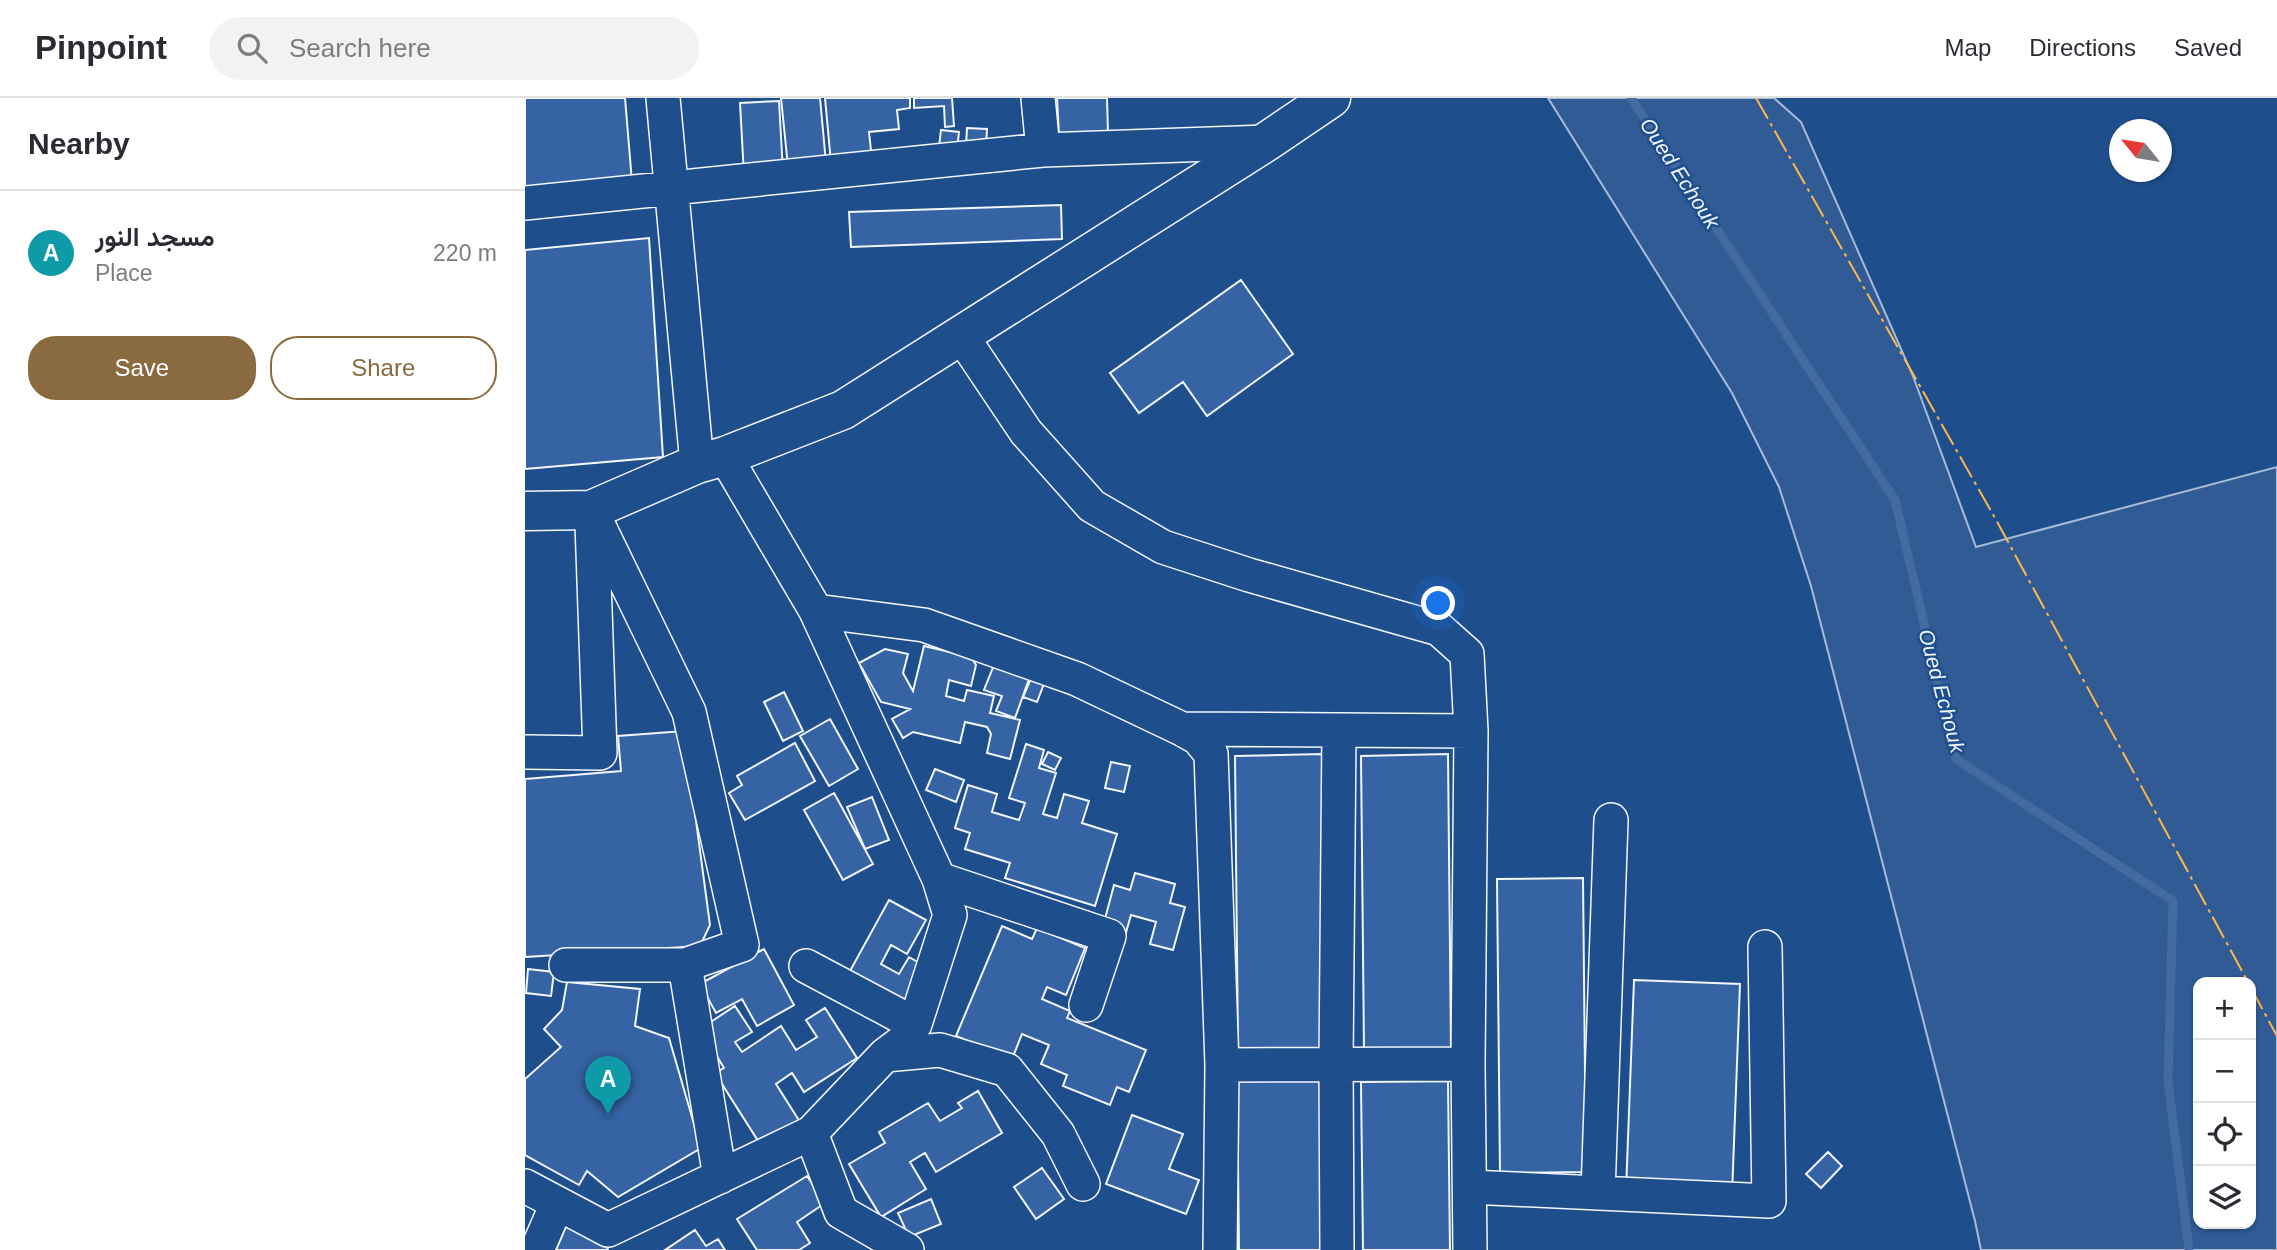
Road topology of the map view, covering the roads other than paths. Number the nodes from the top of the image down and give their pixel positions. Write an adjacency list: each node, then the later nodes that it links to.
1 (663, 98): 6 (street)
2 (1038, 98): 5 (street)
3 (1331, 98): 4 (main road)
4 (1266, 142): 5 (street); 8 (main road)
5 (1043, 150): 6 (street)
6 (671, 189): 7 (street); 9 (street)
7 (525, 203)
8 (961, 335): 9 (main road); 15 (street)
9 (711, 460): 10 (main road); 12 (street)
10 (591, 510): 11 (main road); 16 (street); 21 (street)
11 (525, 511)
12 (816, 611): 13 (street); 18 (street)
13 (1182, 729): 14 (street); 28 (street)
14 (1339, 731): 15 (street); 26 (street)
15 (1471, 731): 27 (street)
16 (525, 752)
17 (1611, 820): 34 (street)
18 (939, 879): 23 (street); 24 (street)
19 (1765, 947): 34 (street)
20 (566, 965): 21 (street)
21 (685, 965): 30 (street)
22 (806, 966): 24 (street)
23 (1086, 1005)
24 (915, 1024): 25 (street)
25 (885, 1055): 29 (street); 31 (street)
26 (1336, 1064): 27 (street); 28 (street); 40 (street)
27 (1468, 1064): 33 (street)
28 (1222, 1065): 39 (street)
29 (811, 1133): 30 (street); 38 (street)
30 (720, 1177): 36 (street)
31 (1083, 1184)
32 (525, 1186): 35 (street)
33 (1470, 1187): 34 (street); 41 (street)
34 (1598, 1193)
35 (557, 1204): 36 (street); 37 (street)
36 (613, 1240)
37 (537, 1250)
38 (907, 1250)
39 (1220, 1250)
40 (1337, 1250)
41 (1470, 1250)

